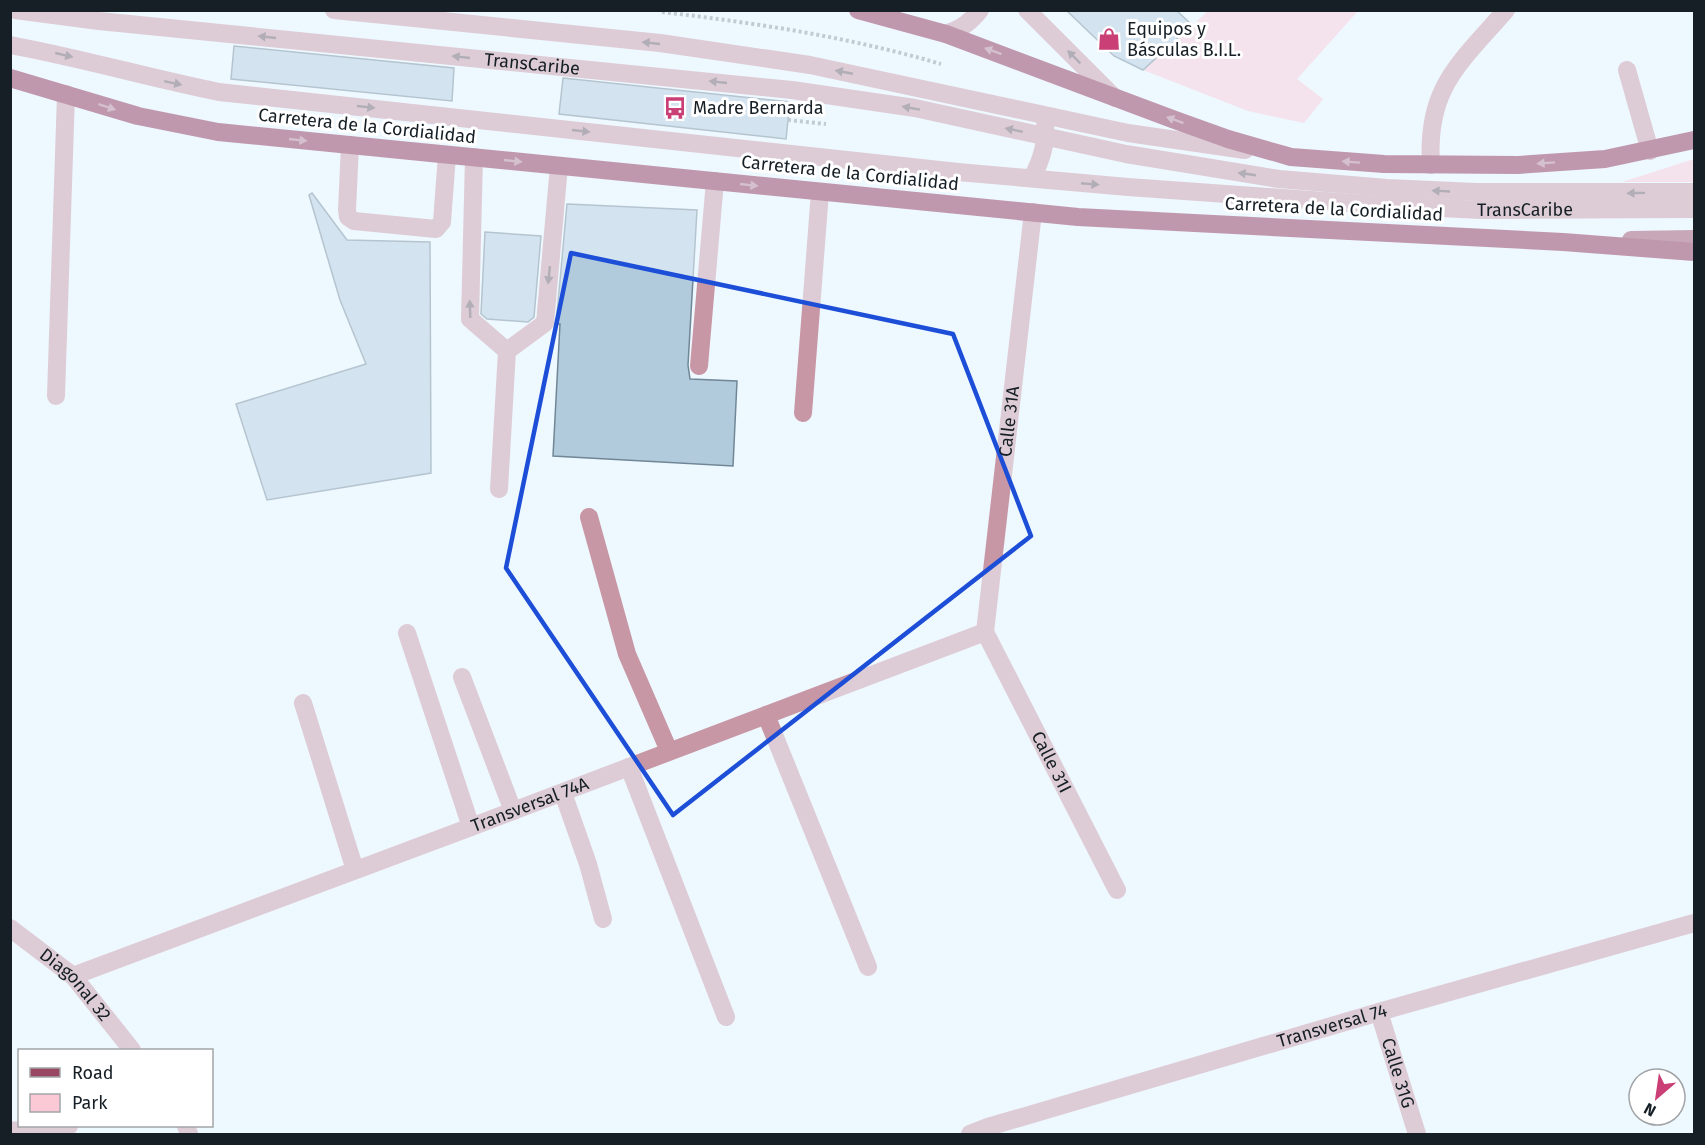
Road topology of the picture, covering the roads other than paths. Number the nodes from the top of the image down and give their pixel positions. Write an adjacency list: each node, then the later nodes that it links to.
1 (15, 10): 14 (street, TransCaribe, one-way to 1)
2 (334, 10): 13 (street, TransCaribe, one-way to 2)
3 (858, 10): 7 (highway)
4 (980, 10): 7 (street)
5 (1027, 10): 12 (street, one-way to 5)
6 (1506, 10): 21 (street)
7 (946, 34): 12 (highway, one-way to 7)
8 (10, 45): 23 (street, TransCaribe, one-way to 23)
9 (1627, 70): 17 (street)
10 (10, 78): 11 (highway, Carretera de la Cordialidad)
11 (66, 94): 16 (highway, Carretera de la Cordialidad, one-way to 16); 34 (street)
12 (1116, 98): 19 (highway, one-way to 12)
13 (1044, 116): 14 (street); 19 (street, TransCaribe)
14 (1046, 137): 23 (street); 26 (street, TransCaribe, one-way to 14)
15 (1695, 140): 17 (highway)
16 (350, 145): 18 (highway, Carretera de la Cordialidad); 18 (street)
17 (1650, 151): 21 (highway, one-way to 21)
18 (447, 155): 20 (highway, Carretera de la Cordialidad)
19 (1291, 156): 21 (highway, one-way to 19)
20 (474, 157): 22 (highway, Carretera de la Cordialidad, one-way to 22); 32 (street, one-way to 20)
21 (1431, 165)
22 (559, 166): 24 (highway, Carretera de la Cordialidad); 32 (street, one-way to 32)
23 (1032, 178): 27 (street, TransCaribe, one-way to 27)
24 (715, 181): 25 (highway, Carretera de la Cordialidad, one-way to 25); 33 (street)
25 (820, 192): 28 (highway, Carretera de la Cordialidad); 35 (street)
26 (1695, 192)
27 (1695, 209)
28 (1033, 212): 30 (highway, Carretera de la Cordialidad); 38 (street, Calle 31A)
29 (1695, 239): 30 (main road, Carretera de la Cordialidad)
30 (1563, 242): 31 (highway)
31 (1695, 252)
32 (507, 351): 36 (street)
33 (699, 366)
34 (56, 396)
35 (803, 413)
36 (499, 489)
37 (589, 517): 43 (street)
38 (985, 632): 42 (street, Transversal 74A); 49 (street, Calle 31I)
39 (407, 633): 47 (street)
40 (462, 677): 46 (street)
41 (303, 703): 48 (street)
42 (766, 715): 43 (street, Transversal 74A); 53 (street)
43 (669, 752): 44 (street, Transversal 74A)
44 (629, 767): 45 (street, Transversal 74A); 56 (street)
45 (563, 793): 46 (street, Transversal 74A); 50 (street)
46 (513, 811): 47 (street, Transversal 74A)
47 (471, 828): 48 (street, Transversal 74A)
48 (355, 870): 54 (street, Transversal 74A)
49 (1117, 890)
50 (603, 919)
51 (1695, 923): 55 (street, Transversal 74)
52 (10, 928): 54 (street, Diagonal 32)
53 (868, 967)
54 (73, 976): 57 (street, Diagonal 32)
55 (1379, 1012): 60 (street, Transversal 74); 62 (street, Calle 31G)
56 (726, 1017)
57 (131, 1049)
58 (49, 1127): 59 (street)
59 (10, 1131)
60 (989, 1131): 61 (street, Transversal 74)
61 (970, 1134)
62 (1417, 1134)

